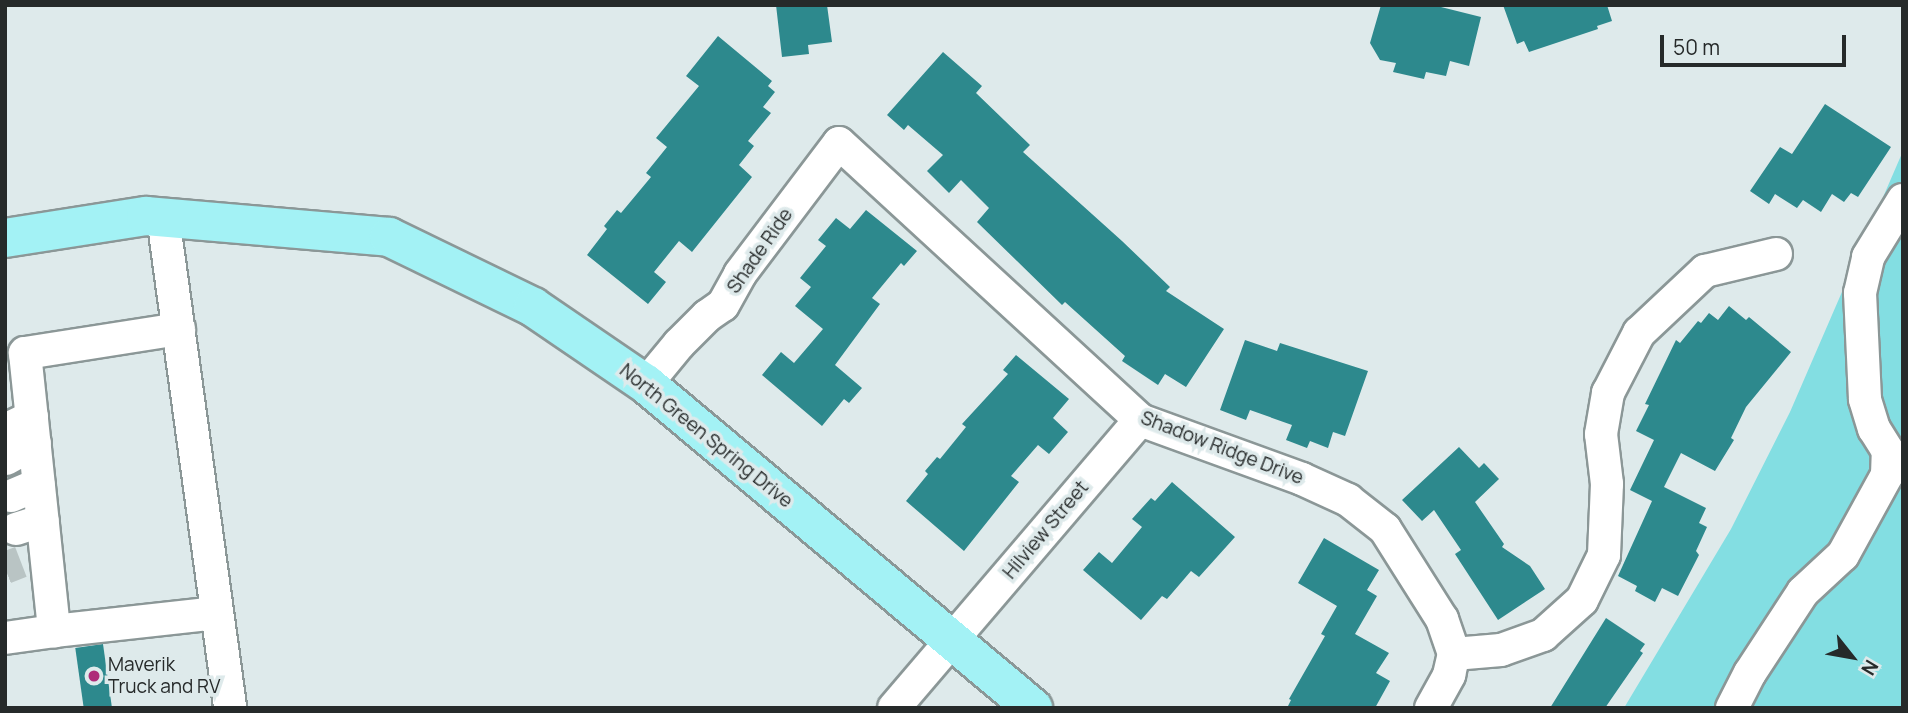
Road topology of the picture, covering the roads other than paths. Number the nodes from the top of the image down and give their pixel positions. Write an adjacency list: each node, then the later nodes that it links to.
1 (839, 144): 8 (street, Shade Ride); 9 (street, Shadow Ridge Drive)
2 (1903, 200): 21 (street)
3 (163, 217): 4 (main road, North Green Spring Drive); 6 (street); 8 (main road, North Green Spring Drive)
4 (5, 238)
5 (1776, 254): 16 (street)
6 (179, 329): 7 (street); 12 (street)
7 (16, 363): 10 (street)
8 (646, 384): 15 (main road, North Green Spring Drive)
9 (1140, 420): 15 (street, Hilview Street); 16 (street, Shadow Ridge Drive)
10 (24, 430): 11 (street); 13 (street)
11 (6, 458)
12 (217, 613): 13 (street); 17 (street)
13 (54, 631): 14 (street)
14 (5, 638)
15 (952, 639): 18 (street, Hilview Street); 19 (main road, North Green Spring Drive)
16 (1454, 654): 20 (street)
17 (230, 708)
18 (894, 708)
19 (1033, 708)
20 (1431, 708)
21 (1732, 708)

